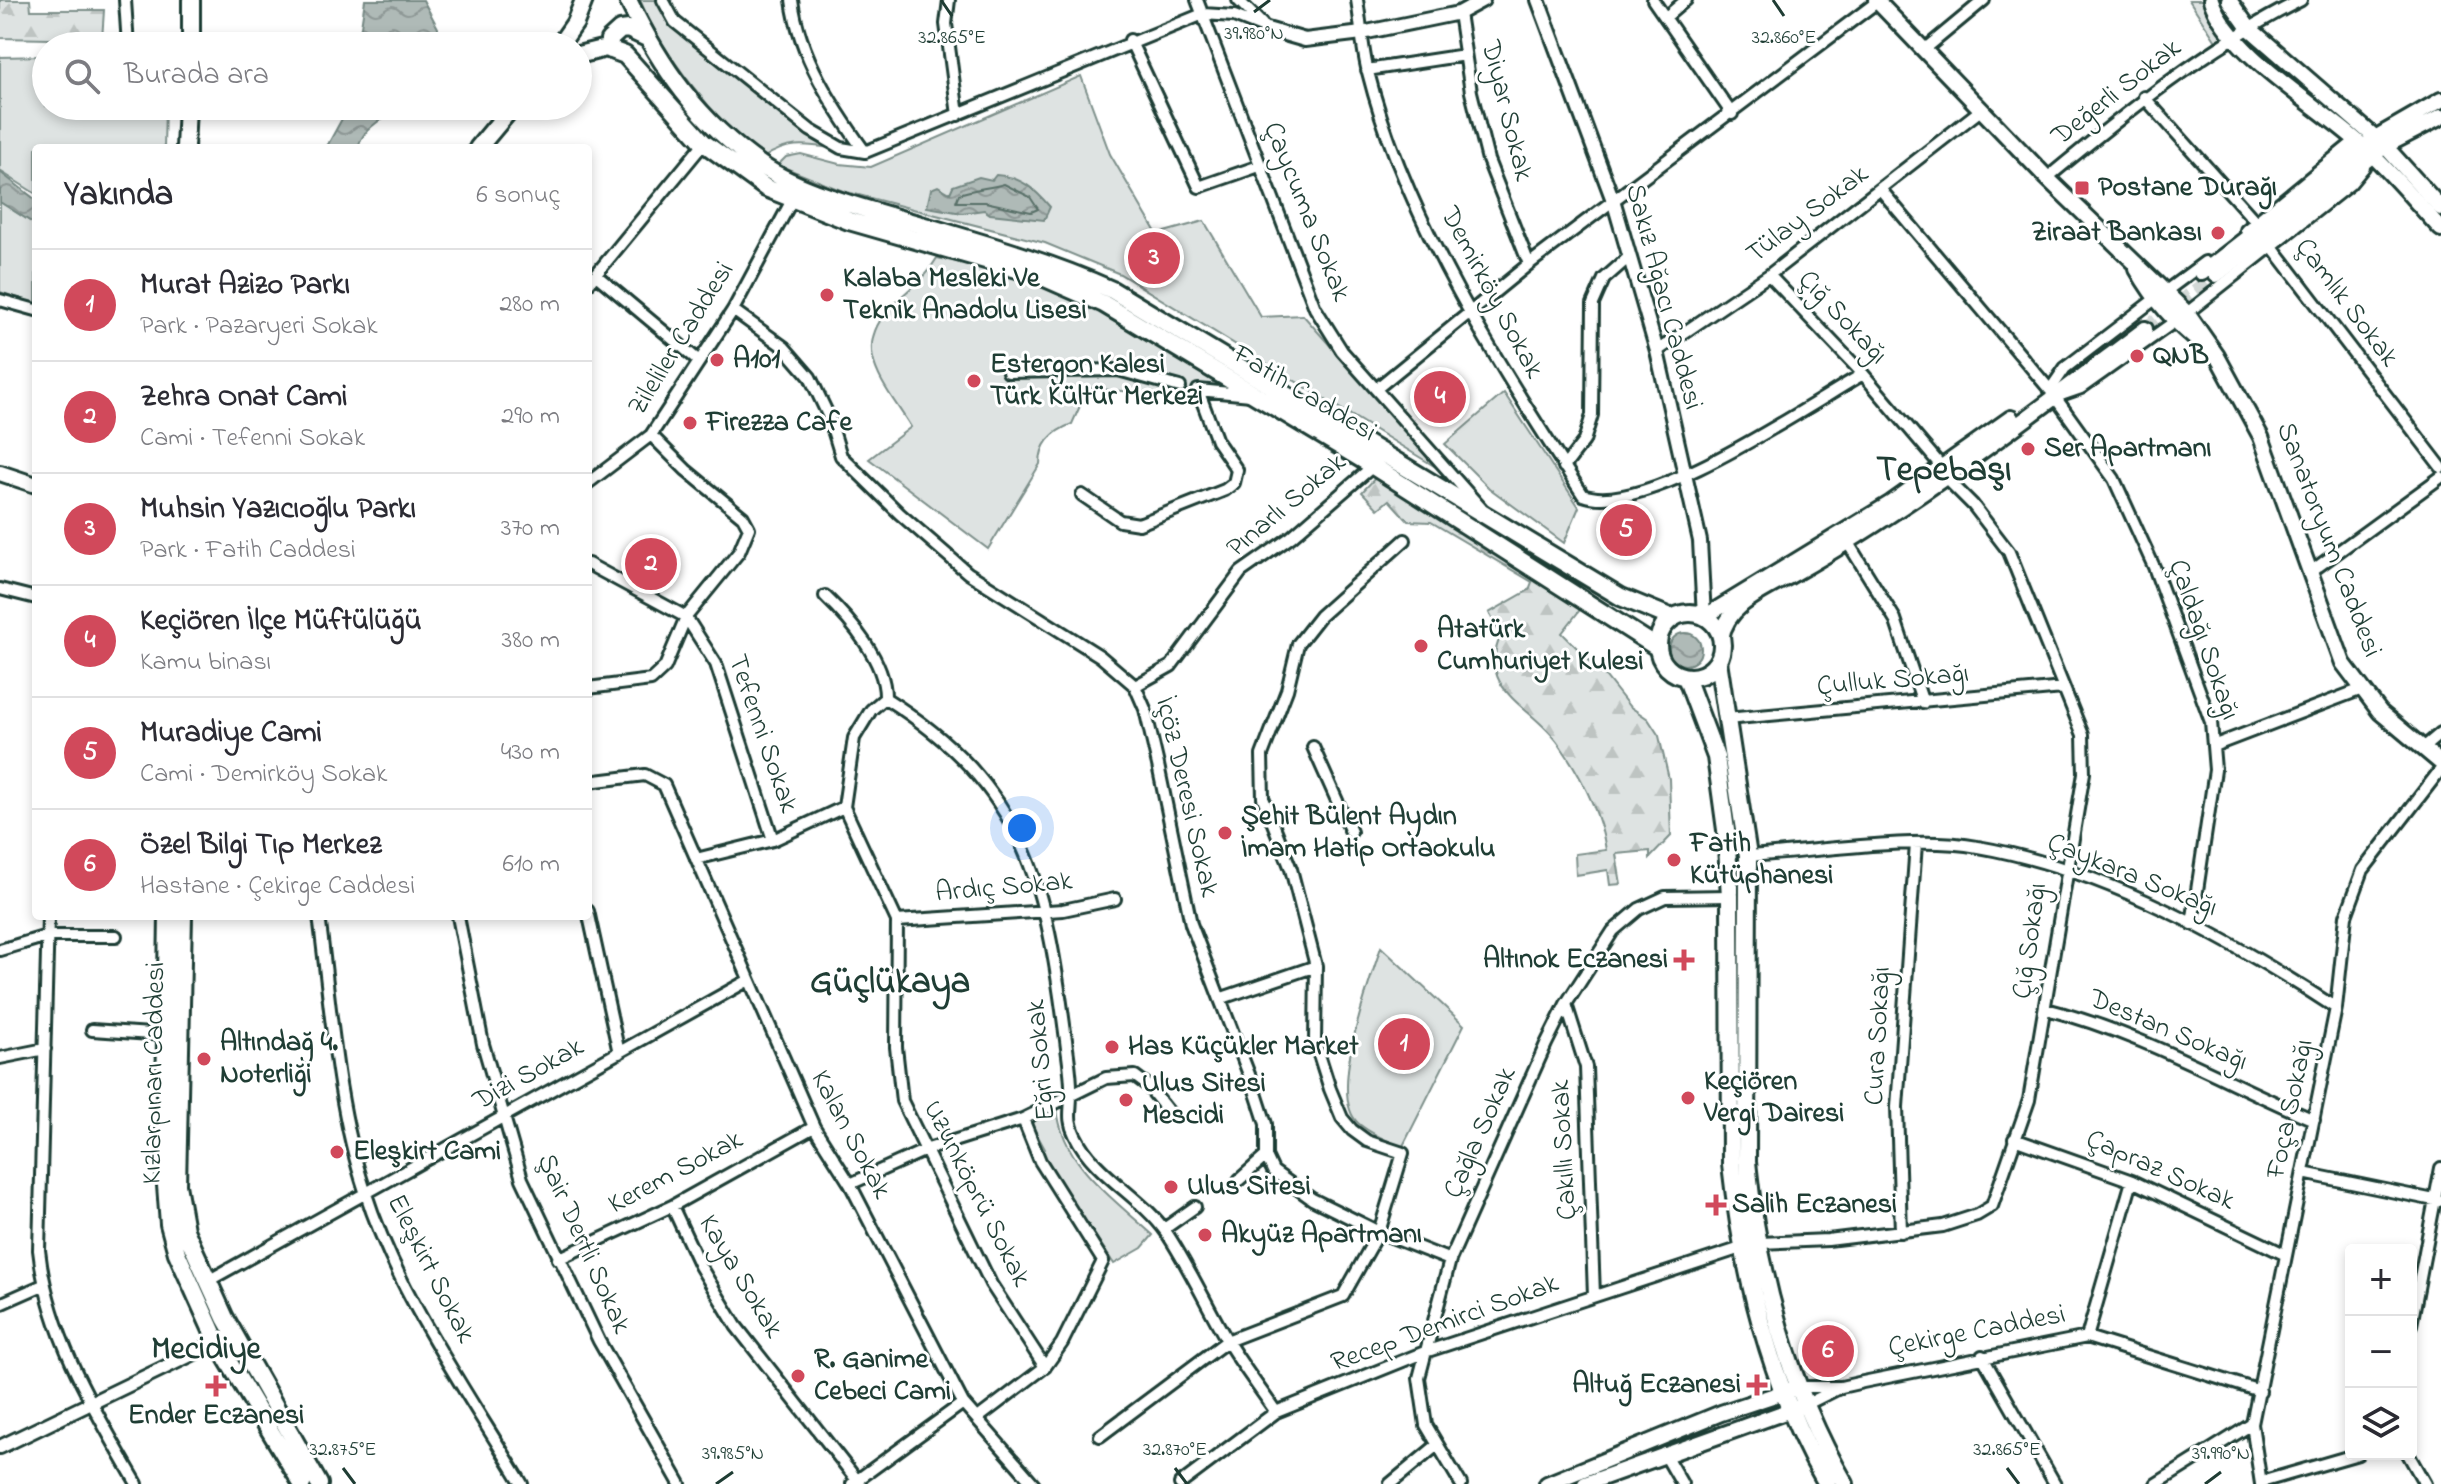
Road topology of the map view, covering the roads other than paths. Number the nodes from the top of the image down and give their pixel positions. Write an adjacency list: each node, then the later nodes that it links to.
1 (125, 0): 25 (street)
2 (191, 0): 26 (main road)
3 (584, 0): 27 (main road)
4 (628, 0): 29 (main road, Fatih Caddesi)
5 (663, 0): 48 (street)
6 (792, 0): 48 (street)
7 (949, 0): 40 (street)
8 (1197, 0): 21 (street, Çaycuma Sokak)
9 (1238, 0): 23 (street)
10 (1357, 0): 28 (street, Demirköy Sokak)
11 (1483, 0): 20 (street)
12 (1538, 0): 53 (street, Sakız Ağacı Caddesi)
13 (1653, 0): 22 (street)
14 (1686, 0): 22 (street)
15 (1984, 0): 31 (street)
16 (2211, 0): 24 (main road)
17 (2229, 0): 24 (main road)
18 (2301, 0): 24 (street, Değerli Sokak)
19 (1876, 1): 31 (main road, Sanatoryum Caddesi); 39 (street)
20 (1459, 13): 28 (street); 34 (street, Diyar Sokak)
21 (1203, 14): 23 (street); 30 (street); 49 (street, Çaycuma Sokak)
22 (1667, 16): 39 (street)
23 (1267, 29): 28 (street)
24 (2241, 31): 36 (street, Değerli Sokak); 47 (main road)
25 (127, 32)
26 (191, 32)
27 (569, 32)
28 (1362, 33): 35 (street, Demirköy Sokak)
29 (647, 38): 32 (main road); 89 (main road, Fatih Caddesi)
30 (1130, 40): 40 (street); 49 (street)
31 (1925, 49): 38 (main road, Sanatoryum Caddesi)
32 (611, 50): 33 (main road); 44 (main road, Fatih Caddesi)
33 (592, 52)
34 (1465, 55): 35 (street); 59 (street, Diyar Sokak)
35 (1367, 70): 67 (street, Demirköy Sokak)
36 (2144, 97): 50 (street, Değerli Sokak); 55 (street)
37 (2441, 100): 47 (main road)
38 (1982, 109): 50 (main road, Sanatoryum Caddesi); 51 (street, Tülay Sokak)
39 (1732, 114): 53 (street)
40 (958, 115): 48 (street)
41 (2441, 117): 47 (main road)
42 (186, 120): 45 (main road)
43 (501, 120): 46 (main road)
44 (704, 143): 52 (main road, Fatih Caddesi); 62 (street)
45 (185, 144)
46 (481, 144)
47 (2370, 145): 54 (main road); 55 (street); 56 (main road); 57 (street); 61 (main road)
48 (865, 152)
49 (1262, 165): 75 (street, Çaycuma Sokak)
50 (2047, 178): 63 (main road, Sanatoryum Caddesi)
51 (1881, 190): 60 (street, Tülay Sokak); 76 (street, Çaldağı Sokağı)
52 (792, 200): 66 (street, Zileliler Caddesi); 77 (main road, Fatih Caddesi)
53 (1614, 203): 58 (street, Sakız Ağacı Caddesi); 59 (street)
54 (2441, 208)
55 (2256, 222): 63 (street)
56 (2441, 229)
57 (2271, 245): 68 (street); 81 (street, Çamlık Sokak)
58 (1629, 257): 70 (street, Sakız Ağacı Caddesi); 80 (street)
59 (1529, 264): 67 (street)
60 (1769, 275): 70 (street, Tülay Sokak); 73 (street, Çığ Sokağı)
61 (2205, 277)
62 (592, 279): 71 (street)
63 (2160, 295): 68 (main road, Sanatoryum Caddesi); 76 (street)
64 (0, 300): 65 (street)
65 (32, 309)
66 (733, 310): 71 (street, Zileliler Caddesi); 104 (street, İçöz Deresi Sokak)
67 (1472, 312): 75 (street); 80 (street, Demirköy Sokak)
68 (2180, 318): 76 (street); 93 (main road, Sanatoryum Caddesi)
69 (2142, 325): 76 (main road)
70 (1657, 351): 84 (street, Sakız Ağacı Caddesi)
71 (699, 361): 78 (street, Zileliler Caddesi)
72 (1008, 372): 74 (street)
73 (1863, 374): 83 (street, Çığ Sokağı); 84 (street)
74 (1180, 387)
75 (1376, 389): 89 (street, Çaycuma Sokak)
76 (2053, 393): 83 (main road); 112 (street, Çaldağı Sokağı)
77 (1257, 396): 79 (main road, Fatih Caddesi); 88 (street)
78 (651, 435): 86 (street, Zileliler Caddesi); 97 (street)
79 (1373, 466): 101 (main road, Fatih Caddesi); 104 (street, Pınarlı Sokak)
80 (1564, 467): 84 (street, Demirköy Sokak)
81 (2441, 467)
82 (0, 473): 87 (main road)
83 (1944, 473): 91 (main road); 98 (main road); 106 (street, Çığ Sokağı)
84 (1685, 477): 98 (street, Sakız Ağacı Caddesi)
85 (2441, 477): 93 (street)
86 (592, 480)
87 (32, 484)
88 (1082, 495)
89 (1490, 518): 99 (main road, Fatih Caddesi)
90 (1405, 540): 138 (street)
91 (1848, 543): 100 (main road); 109 (street)
92 (592, 566): 97 (street, Tefenni Sokak)
93 (2309, 573): 107 (main road, Sanatoryum Caddesi)
94 (0, 589): 96 (street)
95 (825, 596): 108 (street)
96 (32, 597)
97 (686, 617): 105 (street); 119 (street, Tefenni Sokak)
98 (1704, 617): 99 (main road); 100 (main road)
99 (1672, 618): 101 (main road)
100 (1721, 639): 102 (main road)
101 (1658, 648): 103 (main road)
102 (1718, 661): 103 (main road); 110 (main road)
103 (1686, 677): 124 (main road)
104 (1135, 686): 140 (street, İçöz Deresi Sokak)
105 (592, 687)
106 (2063, 688): 109 (street, Çulluk Sokağı); 123 (street, Çığ Sokağı)
107 (2362, 689): 112 (street); 114 (main road, Sanatoryum Caddesi)
108 (885, 698): 117 (street); 126 (street, Eğri Sokak)
109 (1923, 703): 110 (street, Çulluk Sokağı)
110 (1726, 719): 121 (main road)
111 (2441, 733): 114 (street)
112 (2213, 746): 134 (street, Çaldağı Sokağı)
113 (1313, 747): 118 (street)
114 (2423, 748): 115 (main road, Sanatoryum Caddesi)
115 (2441, 766): 142 (street, Foça Sokağı)
116 (592, 782): 122 (street, Kalan Sokak)
117 (844, 807): 119 (street); 133 (street, Uzunköprü Sokak)
118 (1351, 832)
119 (773, 840): 122 (street)
120 (1916, 844): 121 (street, Çaykara Sokağı); 123 (street, Çaykara Sokağı); 169 (street, Cura Sokağı)
121 (1748, 856): 170 (main road)
122 (696, 859): 139 (street, Kalan Sokak)
123 (2065, 869): 134 (street, Çaykara Sokağı); 143 (street, Çığ Sokağı)
124 (1730, 896): 141 (street, Çağla Sokak); 170 (main road)
125 (1115, 899): 126 (street, Ardıç Sokak)
126 (1046, 908): 133 (street, Ardıç Sokak); 149 (street, Eğri Sokak)
127 (48, 920): 135 (street)
128 (168, 920): 145 (main road, Kızlarpınarı Caddesi)
129 (183, 920): 174 (main road, Kızlarpınarı Caddesi)
130 (320, 920): 163 (street, Eleşkirt Sokak)
131 (459, 920): 150 (street, Şair Dertli Sokak)
132 (590, 920): 147 (street)
133 (897, 921): 156 (street, Uzunköprü Sokak)
134 (2192, 924): 142 (street, Çaykara Sokağı)
135 (47, 936): 136 (street); 137 (street); 146 (street)
136 (116, 936)
137 (0, 950)
138 (1316, 966): 140 (street); 168 (street)
139 (749, 980): 147 (street, Dizi Sokak); 154 (street, Kalan Sokak)
140 (1222, 998): 157 (street, İçöz Deresi Sokak)
141 (1566, 1004): 173 (street, Çağla Sokak); 176 (street, Çakıllı Sokak)
142 (2336, 1008): 153 (street, Foça Sokağı)
143 (2046, 1009): 153 (street, Destan Sokağı); 155 (street, Çığ Sokağı)
144 (92, 1030): 145 (street)
145 (166, 1035): 182 (main road, Kızlarpınarı Caddesi)
146 (45, 1049): 148 (street); 175 (street)
147 (619, 1053): 150 (street, Dizi Sokak)
148 (0, 1058)
149 (1072, 1097): 151 (street); 152 (street); 167 (street, Eğri Sokak)
150 (505, 1115): 163 (street, Dizi Sokak); 172 (street, Şair Dertli Sokak)
151 (1172, 1116)
152 (1023, 1119): 156 (street); 185 (street)
153 (2314, 1120): 159 (street, Foça Sokağı)
154 (814, 1127): 162 (street, Kalan Sokak); 165 (street, Kerem Sokak)
155 (2014, 1139): 161 (street, Çapraz Sokak); 169 (street, Çığ Sokağı)
156 (928, 1149): 162 (street); 185 (street, Uzunköprü Sokak)
157 (1266, 1156): 160 (street); 168 (street)
158 (2441, 1168): 164 (street)
159 (2303, 1173): 164 (street); 171 (street, Foça Sokağı)
160 (1239, 1180)
161 (2132, 1181): 171 (street, Çapraz Sokak); 180 (street)
162 (850, 1184): 190 (street, Kalan Sokak)
163 (365, 1193): 174 (street, Dizi Sokak); 207 (street, Eleşkirt Sokak)
164 (2438, 1201): 178 (street)
165 (672, 1206): 172 (street, Kerem Sokak); 202 (street, Kaya Sokak)
166 (1195, 1207): 167 (street)
167 (1164, 1229): 181 (street, Eğri Sokak)
168 (1379, 1232): 173 (street); 181 (street)
169 (1901, 1232): 170 (street, Çığ Sokağı)
170 (1752, 1245): 176 (street, Recep Demirci Sokak); 187 (main road)
171 (2284, 1254): 188 (street, Foça Sokağı)
172 (558, 1259): 208 (street, Şair Dertli Sokak)
173 (1450, 1260): 183 (street, Çağla Sokak)
174 (206, 1282): 179 (main road, Kızlarpınarı Caddesi)
175 (43, 1285): 177 (street); 189 (street)
176 (1594, 1296): 183 (street, Recep Demirci Sokak)
177 (0, 1304)
178 (2413, 1316)
179 (234, 1334): 182 (street); 206 (main road, Kızlarpınarı Caddesi)
180 (2087, 1337): 184 (street, Çekirge Caddesi); 188 (street, Çekirge Caddesi)
181 (1227, 1341): 193 (street, Eğri Sokak); 196 (street)
182 (218, 1344): 189 (street); 205 (main road, Kızlarpınarı Caddesi)
183 (1425, 1352): 193 (street, Recep Demirci Sokak); 197 (street, Çağla Sokak)
184 (1982, 1356): 186 (street, Çekirge Caddesi); 218 (street)
185 (1045, 1367): 194 (street)
186 (1841, 1387): 187 (street, Çekirge Caddesi); 191 (street, Çekirge Caddesi)
187 (1790, 1390): 191 (main road); 192 (main road); 213 (main road, Çekirge Caddesi)
188 (2260, 1391): 195 (street, Foça Sokağı)
189 (91, 1402): 198 (street); 204 (street)
190 (963, 1403): 194 (street, Kalan Sokak); 202 (street)
191 (1807, 1404): 192 (main road, Çekirge Caddesi); 217 (main road)
192 (1790, 1410): 199 (main road, Çekirge Caddesi); 216 (main road)
193 (1276, 1412): 210 (street, Recep Demirci Sokak)
194 (978, 1418): 209 (street, Kalan Sokak)
195 (2252, 1424): 203 (street, Foça Sokağı); 219 (street)
196 (1100, 1436)
197 (1436, 1446): 211 (street); 212 (street, Çağla Sokak)
198 (0, 1447)
199 (1664, 1453): 214 (main road, Çekirge Caddesi); 215 (street)
200 (2345, 1458): 203 (street)
201 (2411, 1460): 220 (street)
202 (856, 1483)
203 (2261, 1483)
204 (137, 1484)
205 (302, 1484)
206 (319, 1484)
207 (522, 1484)
208 (680, 1484)
209 (1034, 1484)
210 (1180, 1484)
211 (1390, 1484)
212 (1461, 1484)
213 (1547, 1484)
214 (1585, 1484)
215 (1682, 1484)
216 (1827, 1484)
217 (1845, 1484)
218 (2055, 1484)
219 (2156, 1484)
220 (2425, 1484)

